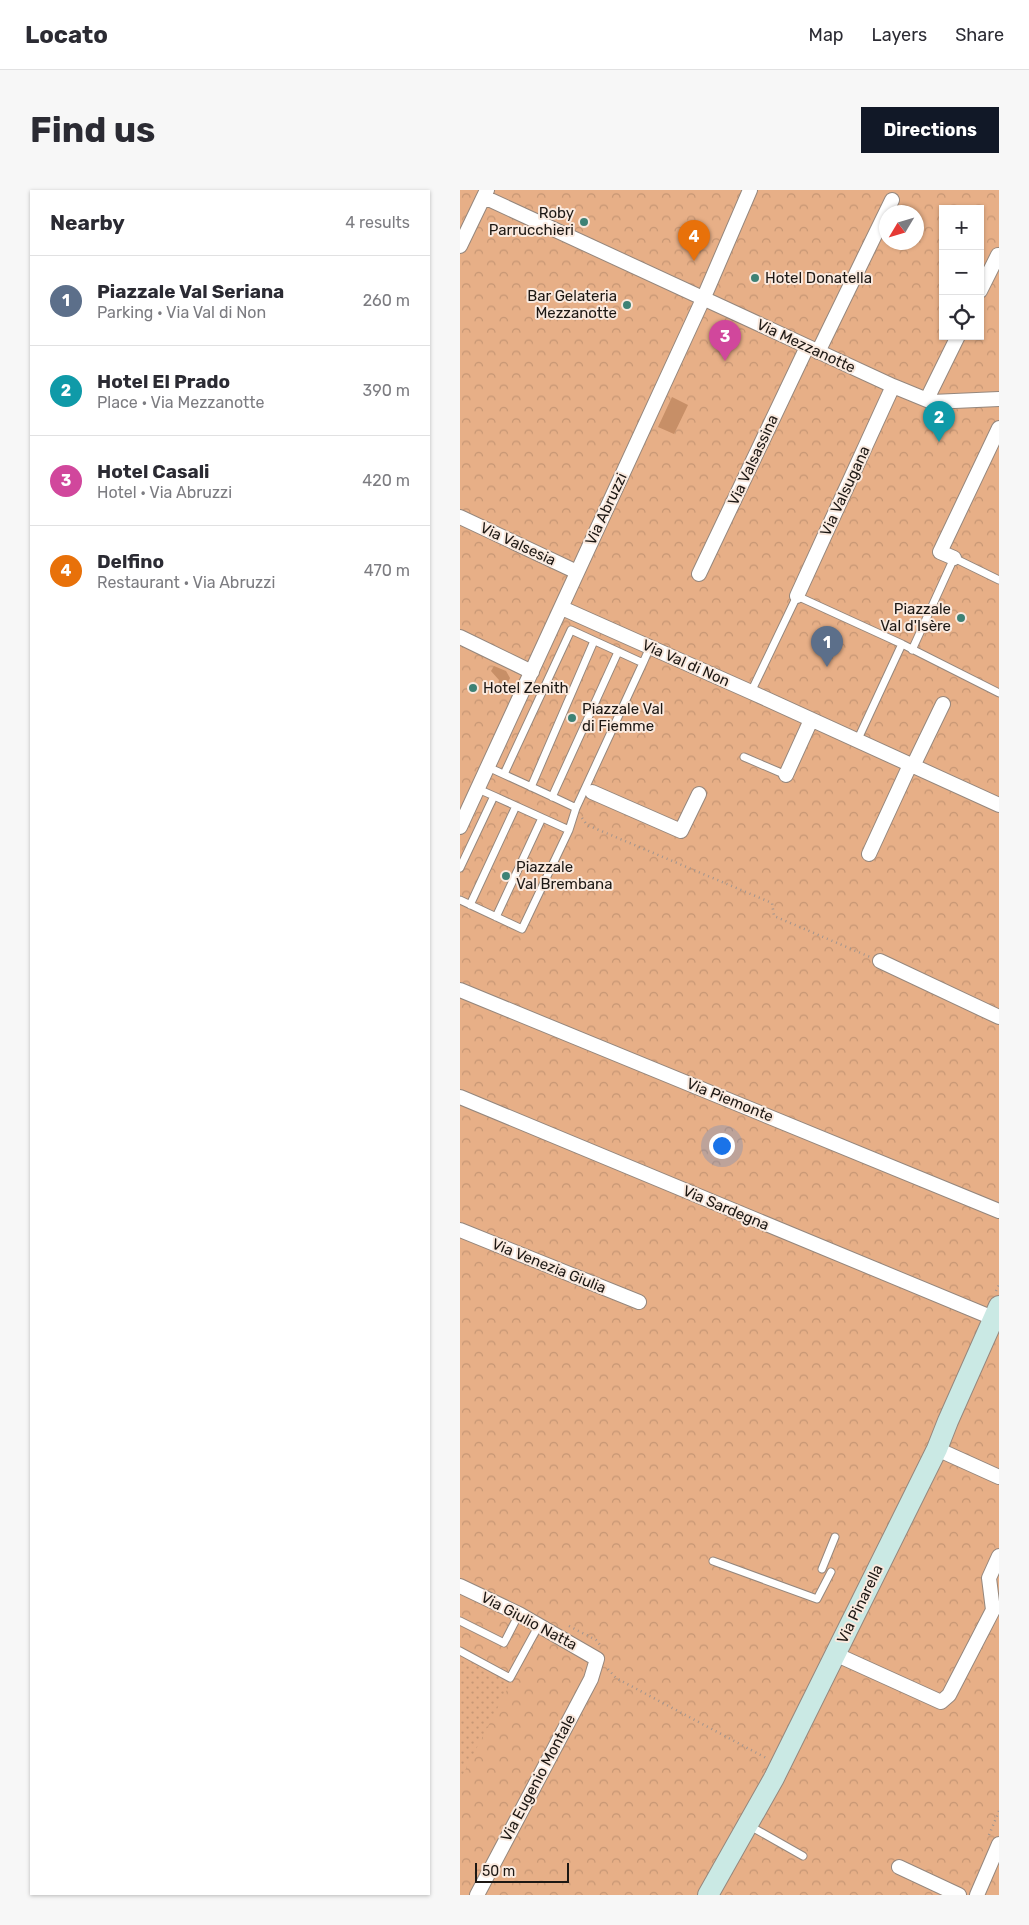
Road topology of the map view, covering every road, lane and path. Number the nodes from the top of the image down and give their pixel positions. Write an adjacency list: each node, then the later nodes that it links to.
1 (750, 190): 7 (street, Via Abruzzi)
2 (485, 193): 4 (street); 7 (street, Via Mezzanotte)
3 (892, 200): 9 (street, Via Valsassina)
4 (460, 246)
5 (998, 255): 6 (street)
6 (984, 283)
7 (704, 297): 9 (street, Via Mezzanotte); 16 (street, Via Abruzzi)
8 (956, 340): 11 (street)
9 (813, 349): 10 (street, Via Mezzanotte); 17 (street, Via Valsassina)
10 (893, 386): 11 (street, Via Mezzanotte); 19 (street, Via Valsugana)
11 (927, 399): 12 (street, Via Mezzanotte)
12 (999, 399)
13 (999, 428): 15 (street)
14 (460, 517): 16 (street, Via Valsesia)
15 (954, 558): 18 (lane); 25 (lane)
16 (577, 572): 20 (street, Via Abruzzi)
17 (699, 574)
18 (999, 580)
19 (797, 596): 23 (lane); 29 (lane)
20 (562, 608): 24 (street, Via Val di Non); 28 (street, Via Abruzzi)
21 (460, 637): 28 (street)
22 (594, 641): 26 (lane); 36 (lane); 39 (lane)
23 (902, 644): 25 (lane); 33 (lane)
24 (650, 647): 27 (lane); 29 (street, Via Val di Non)
25 (912, 650): 30 (lane)
26 (618, 652): 27 (lane); 43 (lane)
27 (643, 663): 46 (lane)
28 (532, 672): 38 (street, Via Abruzzi)
29 (751, 692): 32 (street, Via Val di Non)
30 (999, 693)
31 (943, 704): 35 (street)
32 (811, 720): 33 (street, Via Val di Non); 37 (street)
33 (857, 741): 35 (street, Via Val di Non)
34 (744, 757): 37 (lane)
35 (912, 766): 45 (street, Via Val di Non); 51 (street)
36 (504, 774): 38 (lane); 39 (lane)
37 (786, 776)
38 (485, 778): 42 (lane); 49 (street, Via Abruzzi)
39 (531, 787): 43 (lane)
40 (592, 792): 41 (street)
41 (699, 794)
42 (494, 796): 44 (lane); 52 (lane)
43 (552, 797): 46 (lane)
44 (516, 806): 48 (lane); 54 (lane)
45 (999, 806)
46 (576, 808): 50 (lane)
47 (581, 816): 56 (path)
48 (542, 818): 50 (lane); 55 (lane)
49 (460, 827)
50 (569, 830): 55 (lane)
51 (869, 854)
52 (460, 868)
53 (460, 900): 54 (lane)
54 (470, 905): 55 (lane)
55 (496, 917)
56 (880, 961): 58 (street)
57 (460, 990): 60 (street, Via Piemonte)
58 (999, 1017)
59 (460, 1097): 63 (street, Via Sardegna)
60 (999, 1210)
61 (460, 1230): 62 (street, Via Venezia Giulia)
62 (639, 1302)
63 (997, 1312): 64 (street, Via Pinarella)
64 (937, 1449): 65 (street); 77 (street, Via Pinarella)
65 (999, 1477)
66 (835, 1537): 69 (lane)
67 (999, 1556): 77 (street)
68 (713, 1561): 70 (lane)
69 (822, 1569)
70 (831, 1572)
71 (460, 1586): 72 (street, Via Giulio Natta)
72 (519, 1614): 73 (lane); 75 (street, Via Giulio Natta)
73 (460, 1621)
74 (562, 1623): 78 (path)
75 (539, 1625): 76 (lane); 78 (street, Via Giulio Natta)
76 (460, 1651)
77 (836, 1654): 79 (street, Via Pinarella)
78 (603, 1658): 79 (path); 85 (street, Via Eugenio Montale)
79 (780, 1765): 80 (street, Via Pinarella)
80 (748, 1824): 82 (lane); 86 (street, Via Pinarella)
81 (999, 1844): 88 (street)
82 (803, 1856)
83 (899, 1867): 84 (street)
84 (944, 1892): 87 (street)
85 (476, 1895)
86 (708, 1895)
87 (959, 1895)
88 (977, 1895)

